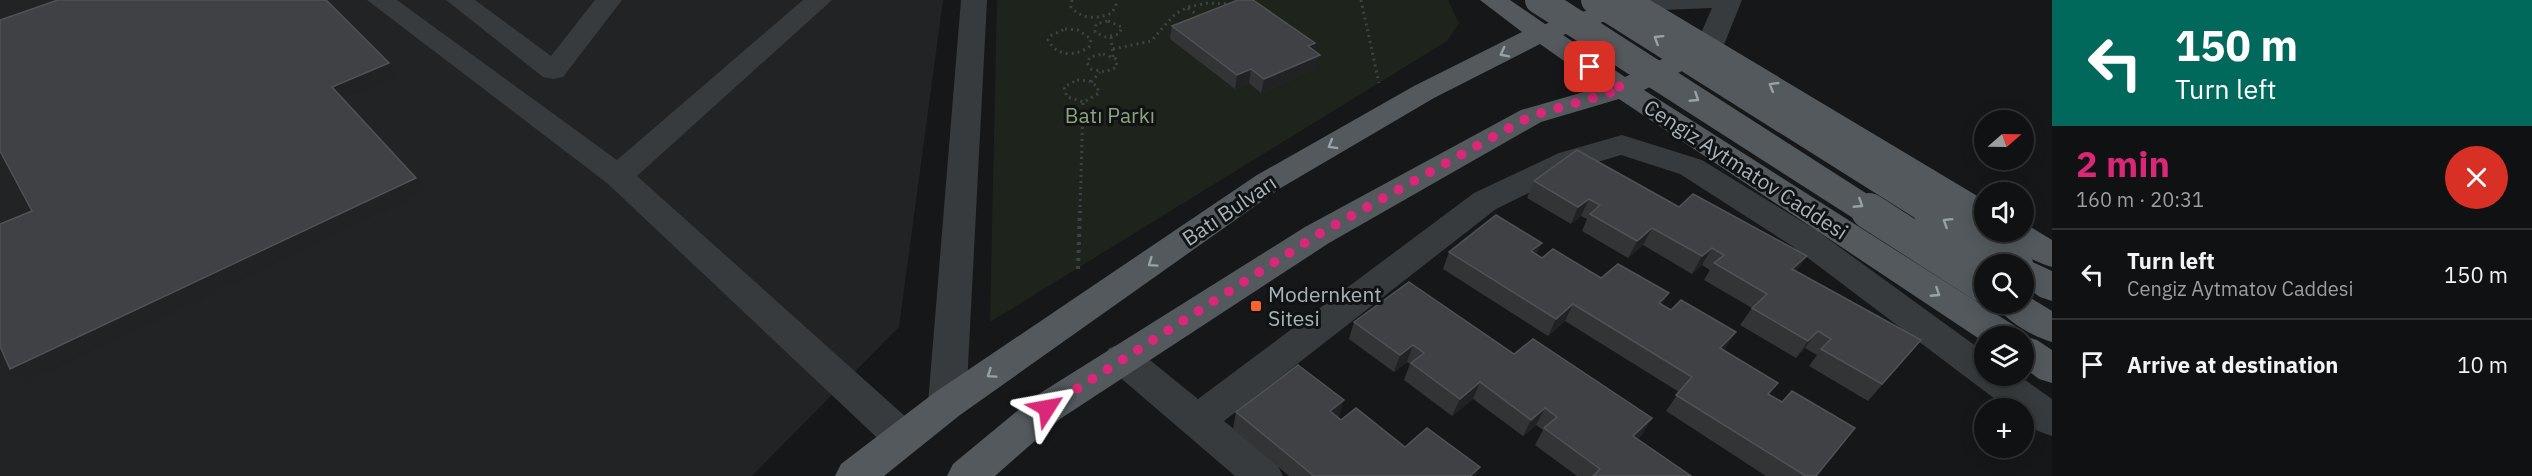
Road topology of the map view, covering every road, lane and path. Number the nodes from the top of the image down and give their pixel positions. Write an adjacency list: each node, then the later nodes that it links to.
1 (380, 0): 35 (street)
2 (459, 0): 3 (street)
3 (609, 0)
4 (819, 0): 35 (street)
5 (974, 0): 52 (street)
6 (1072, 0): 16 (path)
7 (1114, 0): 16 (path)
8 (1361, 0): 30 (path)
9 (1493, 0): 20 (main road, Cengiz Aytmatov Caddesi)
10 (1539, 0): 42 (main road, Cengiz Aytmatov Caddesi, one-way to 42, bridge)
11 (1595, 0): 38 (main road, one-way to 11, bridge)
12 (1729, 0): 13 (street); 23 (street)
13 (1634, 2): 20 (main road, Batı Bulvarı); 23 (main road)
14 (1233, 4): 15 (path)
15 (1188, 7): 17 (path); 24 (path)
16 (1103, 16): 18 (path)
17 (1203, 20)
18 (1105, 21): 19 (path); 22 (path)
19 (1095, 32): 21 (path); 22 (path)
20 (1540, 34): 31 (main road, Cengiz Aytmatov Caddesi); 52 (main road, Batı Bulvarı, one-way to 52)
21 (1089, 35): 25 (path); 25 (path)
22 (1111, 37): 24 (path)
23 (1709, 47): 31 (main road); 33 (main road, one-way to 23)
24 (1113, 49): 27 (path)
25 (1087, 50): 26 (path)
26 (1094, 55): 27 (path); 28 (path)
27 (1113, 57): 28 (path)
28 (1100, 72): 29 (path)
29 (1091, 82): 32 (path); 32 (path)
30 (1379, 83)
31 (1623, 89): 34 (main road, Cengiz Aytmatov Caddesi); 48 (main road)
32 (1083, 102): 40 (path)
33 (1838, 125): 34 (main road); 36 (main road)
34 (1745, 168): 45 (main road, Cengiz Aytmatov Caddesi, one-way to 45)
35 (618, 176): 55 (street)
36 (1974, 208)
37 (2030, 242): 39 (main road)
38 (1998, 254)
39 (2052, 255)
40 (1078, 269)
41 (2034, 276): 43 (main road)
42 (1974, 279)
43 (2052, 288)
44 (2029, 314): 46 (main road)
45 (1987, 326)
46 (2052, 329)
47 (2034, 357): 50 (main road)
48 (1122, 358): 53 (street); 57 (main road)
49 (1974, 364): 53 (street)
50 (2052, 369)
51 (2005, 386): 54 (street)
52 (948, 404): 55 (main road, Batı Bulvarı)
53 (1198, 420): 58 (street)
54 (2052, 420)
55 (903, 438): 56 (main road, Batı Bulvarı)
56 (855, 476)
57 (967, 476)
58 (1263, 476)

